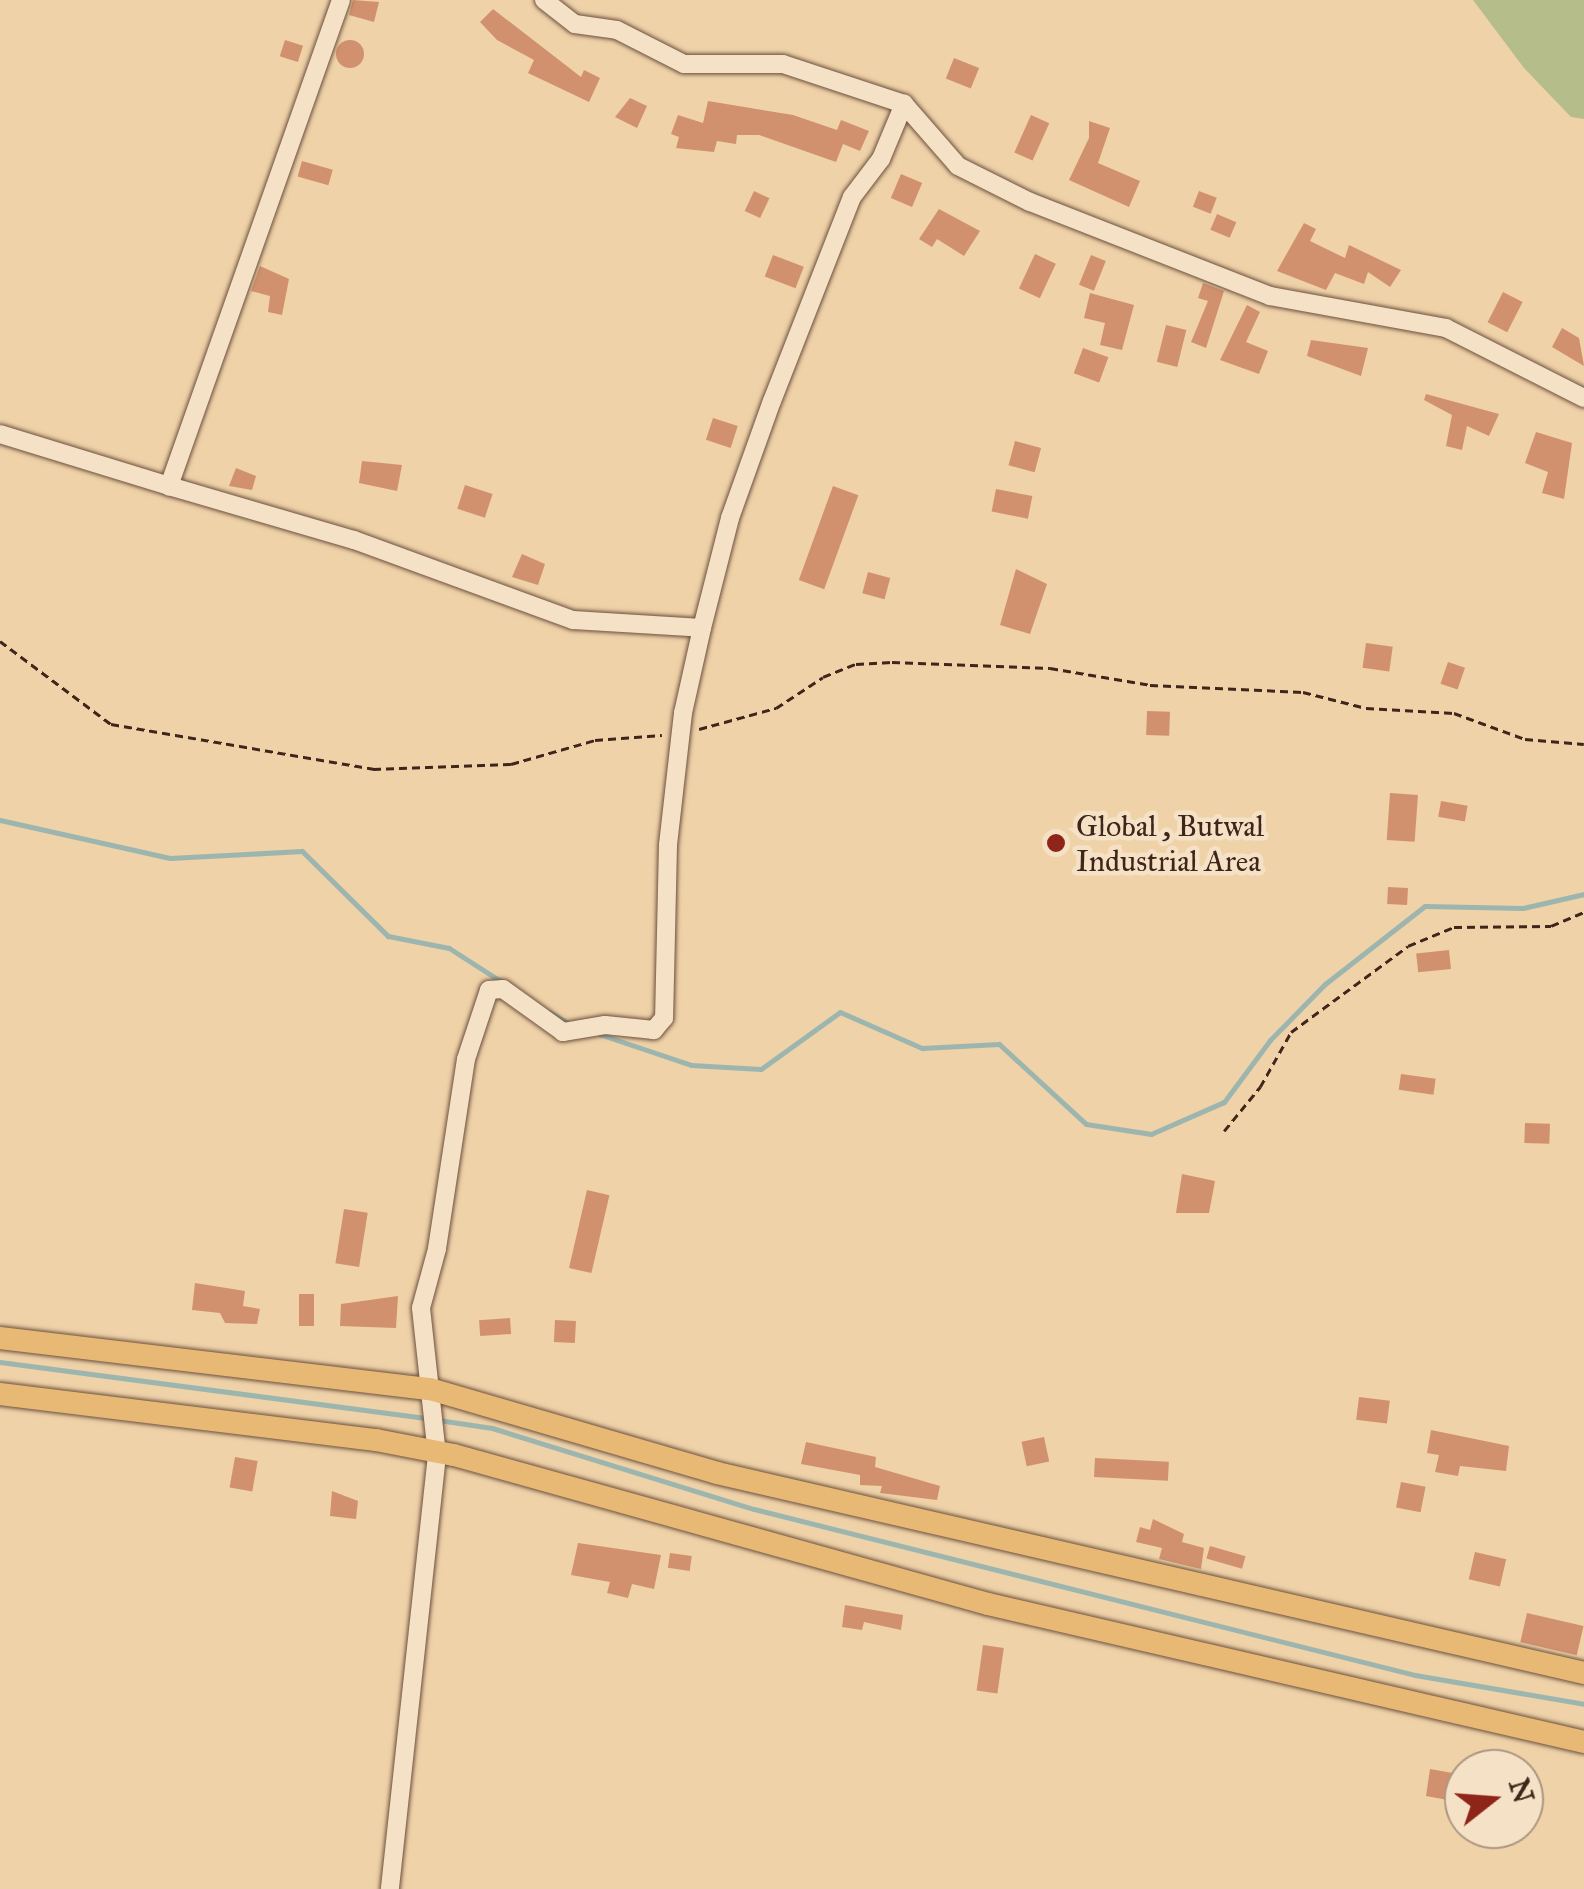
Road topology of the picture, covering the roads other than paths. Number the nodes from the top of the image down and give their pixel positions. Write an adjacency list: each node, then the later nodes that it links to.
1 (341, 0): 6 (street)
2 (544, 0): 3 (street)
3 (904, 104): 4 (street); 7 (street)
4 (1584, 398)
5 (0, 434): 6 (street)
6 (169, 486): 7 (street)
7 (702, 628): 10 (street)
8 (0, 1338): 10 (main road)
9 (0, 1394): 11 (main road)
10 (431, 1396): 11 (street); 12 (main road)
11 (437, 1455): 13 (main road); 14 (street)
12 (1584, 1674)
13 (1584, 1742)
14 (390, 1889)

